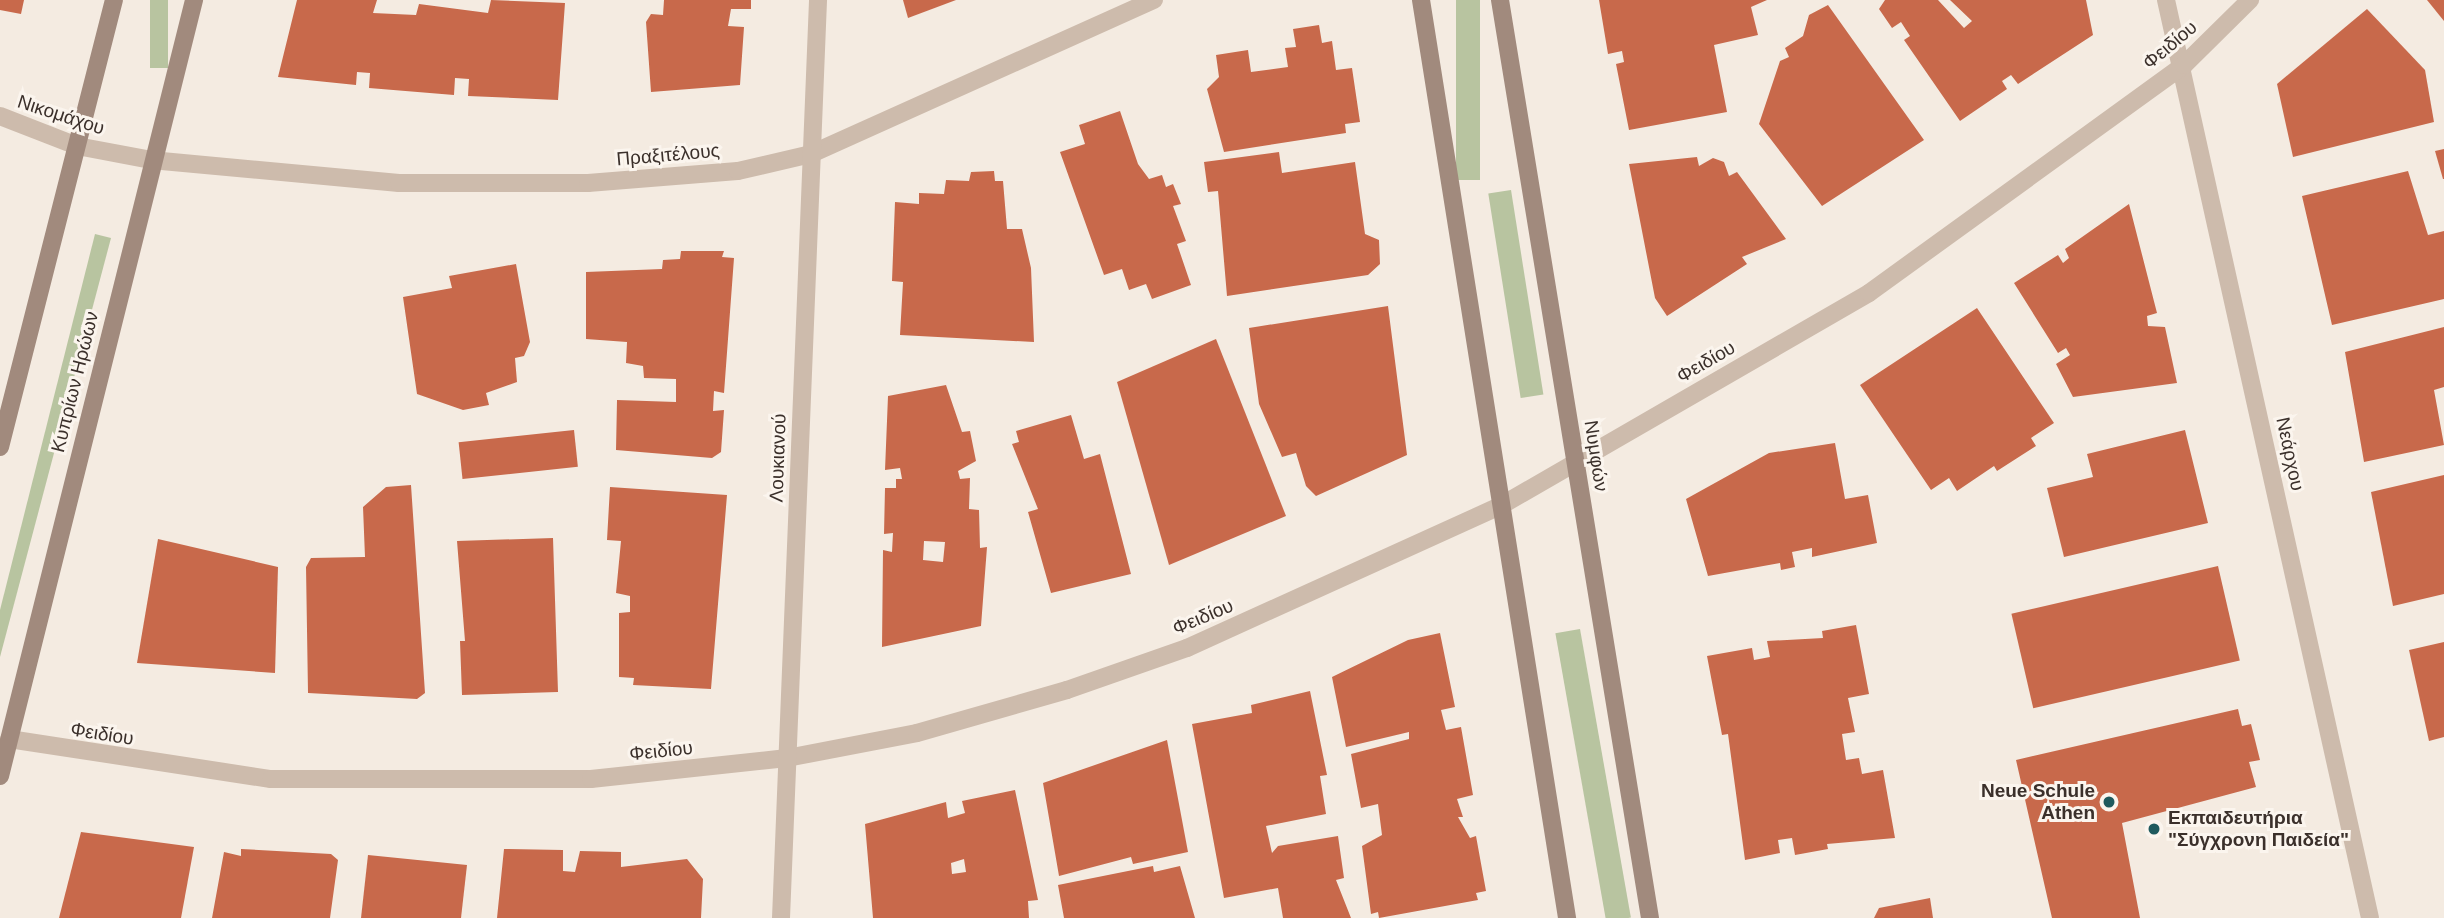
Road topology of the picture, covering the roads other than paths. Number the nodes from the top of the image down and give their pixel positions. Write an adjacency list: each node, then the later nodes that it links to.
1 (114, 0): 11 (street)
2 (194, 0): 13 (street, Κυπρίων Ηρώων)
3 (818, 0): 12 (street, Λουκιανού)
4 (1154, 0): 12 (street, Πραξιτέλους)
5 (1421, 0): 16 (street)
6 (1500, 0): 15 (street, Νυμφών)
7 (2166, 0): 9 (street, Νεάρχου)
8 (2250, 0): 9 (street, Φειδίου)
9 (2184, 65): 15 (street, Φειδίου); 23 (street, Νεάρχου)
10 (0, 116): 11 (street, Νικομάχου)
11 (76, 146): 13 (street, Νικομάχου); 14 (street)
12 (811, 154): 13 (street, Πραξιτέλους); 18 (street, Λουκιανού)
13 (151, 160): 17 (street, Κυπρίων Ηρώων)
14 (0, 447)
15 (1576, 460): 16 (street, Φειδίου); 22 (street, Νυμφών)
16 (1502, 505): 18 (street, Φειδίου); 21 (street)
17 (9, 739): 18 (street, Φειδίου); 19 (street, Κυπρίων Ηρώων)
18 (787, 758): 20 (street, Λουκιανού)
19 (0, 776)
20 (781, 918)
21 (1567, 918)
22 (1650, 918)
23 (2370, 918)

